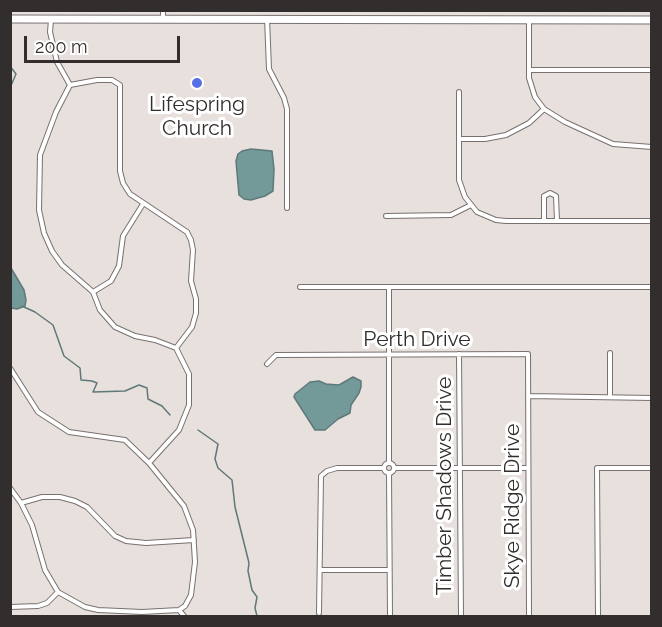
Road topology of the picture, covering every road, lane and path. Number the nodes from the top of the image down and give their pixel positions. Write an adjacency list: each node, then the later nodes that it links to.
1 (163, 15): 2 (main road); 4 (main road)
2 (267, 18): 5 (main road); 16 (street)
3 (10, 19): 4 (main road)
4 (51, 19): 9 (street)
5 (530, 20): 6 (main road); 7 (street)
6 (651, 20)
7 (530, 70): 8 (street); 11 (street)
8 (651, 70)
9 (70, 86): 14 (street); 24 (street)
10 (459, 92): 12 (street)
11 (544, 109): 12 (street); 13 (street)
12 (459, 139): 15 (street)
13 (651, 147)
14 (142, 204): 24 (street); 25 (street)
15 (471, 205): 17 (street); 18 (street)
16 (287, 208)
17 (386, 216)
18 (544, 221): 19 (street); 19 (street)
19 (557, 221): 20 (street)
20 (651, 221)
21 (300, 287): 22 (street)
22 (389, 287): 23 (street); 28 (street)
23 (651, 287)
24 (93, 292): 25 (street)
25 (176, 348): 35 (street)
26 (610, 353): 32 (street)
27 (459, 354): 28 (street, Perth Drive); 31 (street, Perth Drive); 38 (street, Timber Shadows Drive)
28 (389, 355): 29 (street, Perth Drive); 34 (street)
29 (267, 364)
30 (10, 368): 35 (street)
31 (528, 396): 32 (street); 39 (street, Skye Ridge Drive)
32 (610, 396): 33 (street)
33 (651, 398)
34 (389, 463): 36 (street); 37 (street)
35 (149, 464): 44 (street)
36 (384, 468): 41 (street); 45 (street)
37 (394, 468): 38 (street); 41 (street)
38 (460, 468): 39 (street); 53 (street, Timber Shadows Drive)
39 (528, 468): 54 (street, Skye Ridge Drive)
40 (651, 468): 55 (street)
41 (388, 473): 46 (street)
42 (10, 488): 43 (street)
43 (21, 503): 44 (street); 47 (street)
44 (194, 540): 49 (street)
45 (320, 570): 46 (street); 50 (street)
46 (389, 570): 52 (street)
47 (58, 592): 48 (street); 49 (street)
48 (10, 607)
49 (179, 610): 51 (street)
50 (320, 613)
51 (184, 616)
52 (390, 616)
53 (461, 616)
54 (529, 616)
55 (598, 616)

